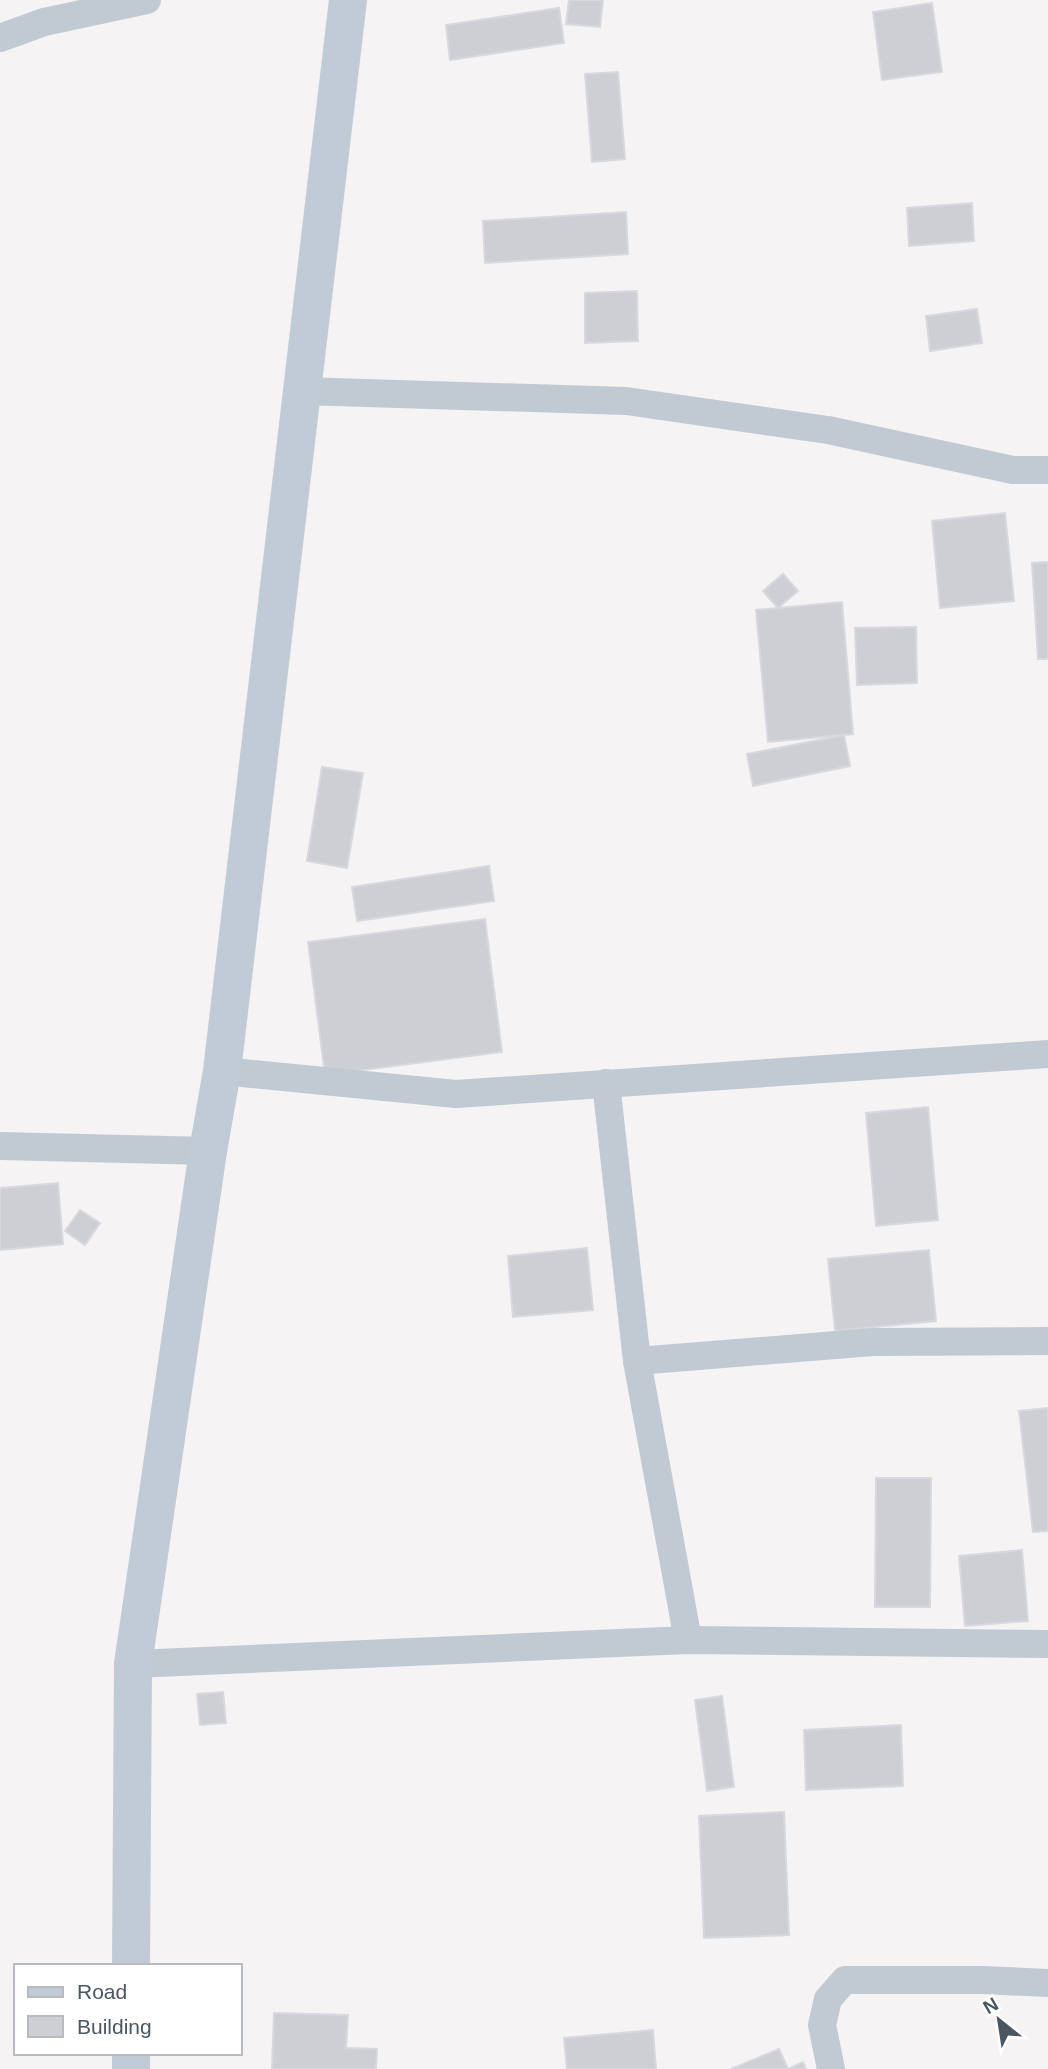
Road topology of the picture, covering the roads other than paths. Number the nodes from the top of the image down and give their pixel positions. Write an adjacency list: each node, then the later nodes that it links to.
1 (146, 0): 3 (street)
2 (348, 0): 4 (main road)
3 (0, 38)
4 (302, 391): 5 (street); 7 (main road)
5 (1048, 470)
6 (1048, 1054): 8 (street)
7 (222, 1071): 8 (street); 10 (main road)
8 (606, 1083): 12 (street)
9 (0, 1146): 10 (street)
10 (208, 1151): 15 (main road)
11 (1048, 1341): 12 (street)
12 (637, 1361): 13 (street)
13 (688, 1640): 14 (street); 15 (street)
14 (1048, 1644)
15 (133, 1664): 16 (main road)
16 (131, 1964)
17 (1048, 1983): 18 (street)
18 (831, 2069)

